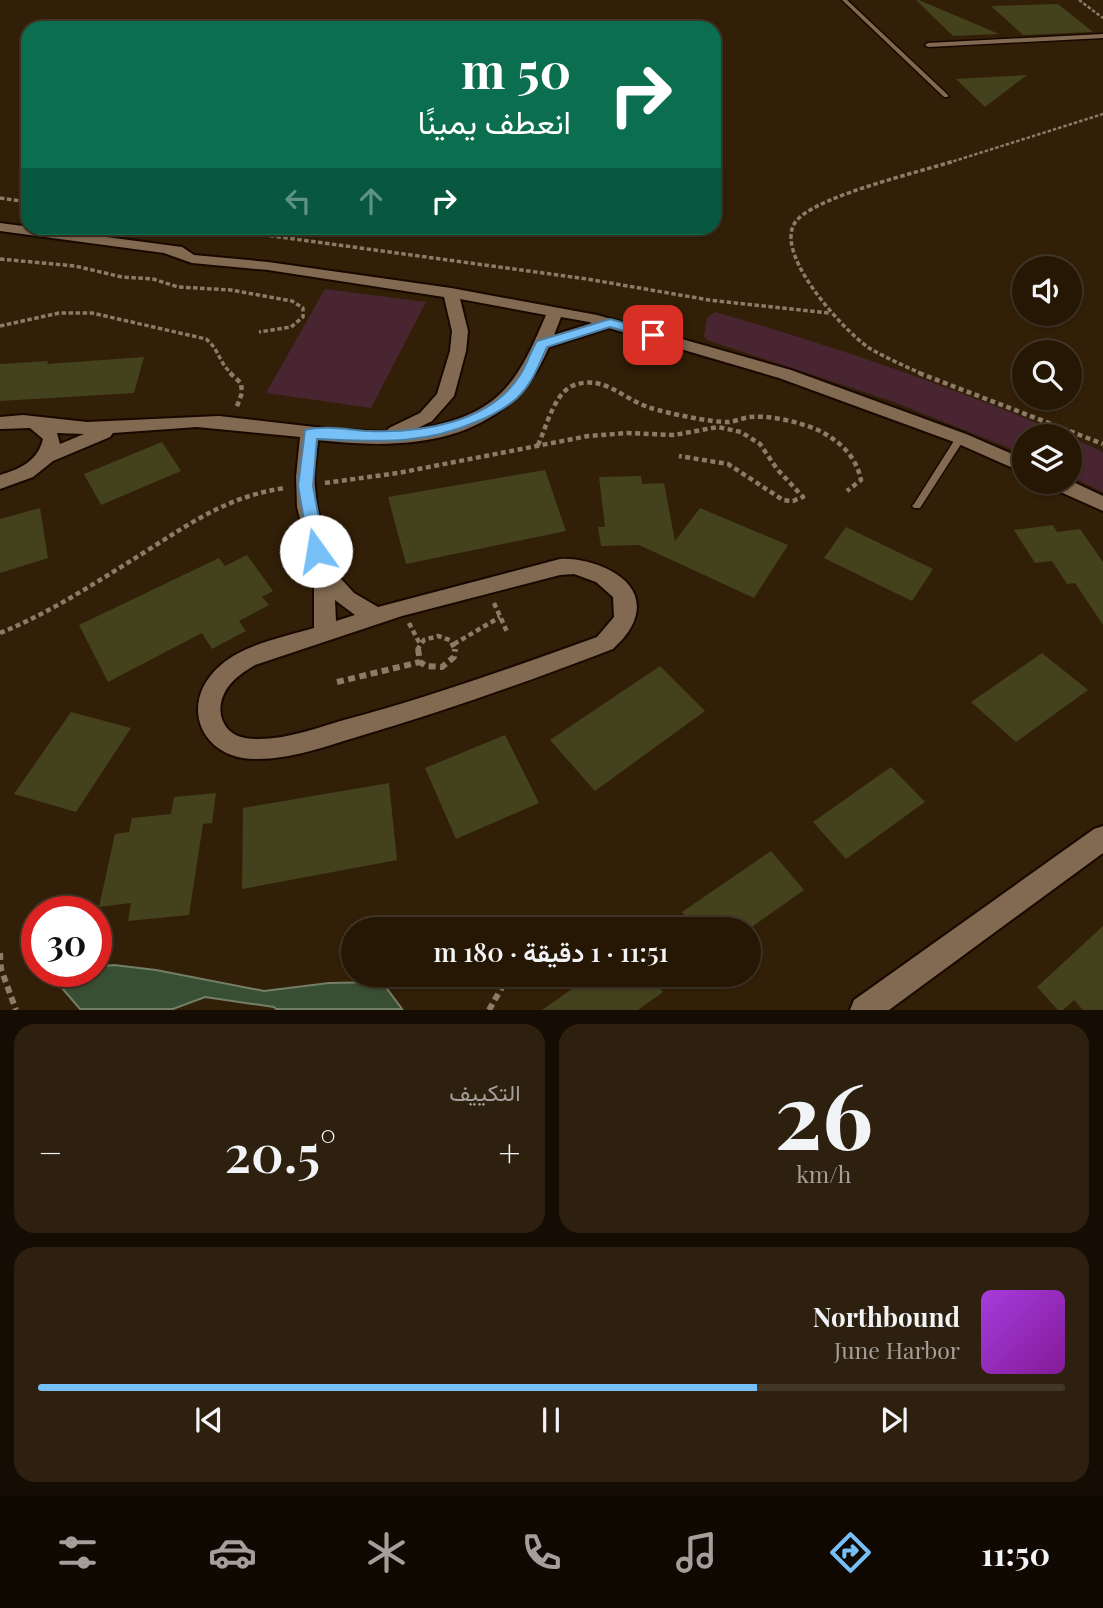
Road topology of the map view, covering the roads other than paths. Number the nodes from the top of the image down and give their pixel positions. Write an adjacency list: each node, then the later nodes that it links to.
1 (844, 0): 4 (lane)
2 (1103, 36): 3 (lane)
3 (928, 45)
4 (946, 96)
5 (0, 227): 6 (street)
6 (21, 230)
7 (57, 235): 8 (street)
8 (268, 266): 9 (street)
9 (451, 293): 10 (street); 13 (street)
10 (556, 310): 11 (street); 12 (street)
11 (610, 323): 12 (street); 20 (street)
12 (541, 344): 14 (street)
13 (438, 406): 14 (street); 19 (street)
14 (467, 422): 19 (street)
15 (0, 424): 16 (street)
16 (43, 425): 17 (street); 21 (street)
17 (112, 429): 18 (street); 21 (street)
18 (310, 433): 19 (street); 27 (street)
19 (373, 437)
20 (960, 438): 22 (street); 26 (lane)
21 (47, 456): 23 (street)
22 (1012, 462)
23 (0, 482)
24 (1082, 494): 25 (street)
25 (1103, 504)
26 (917, 506)
27 (324, 574): 28 (street); 29 (street)
28 (375, 616): 29 (street); 29 (street)
29 (325, 631)
30 (1103, 838): 31 (street)
31 (864, 1010)

